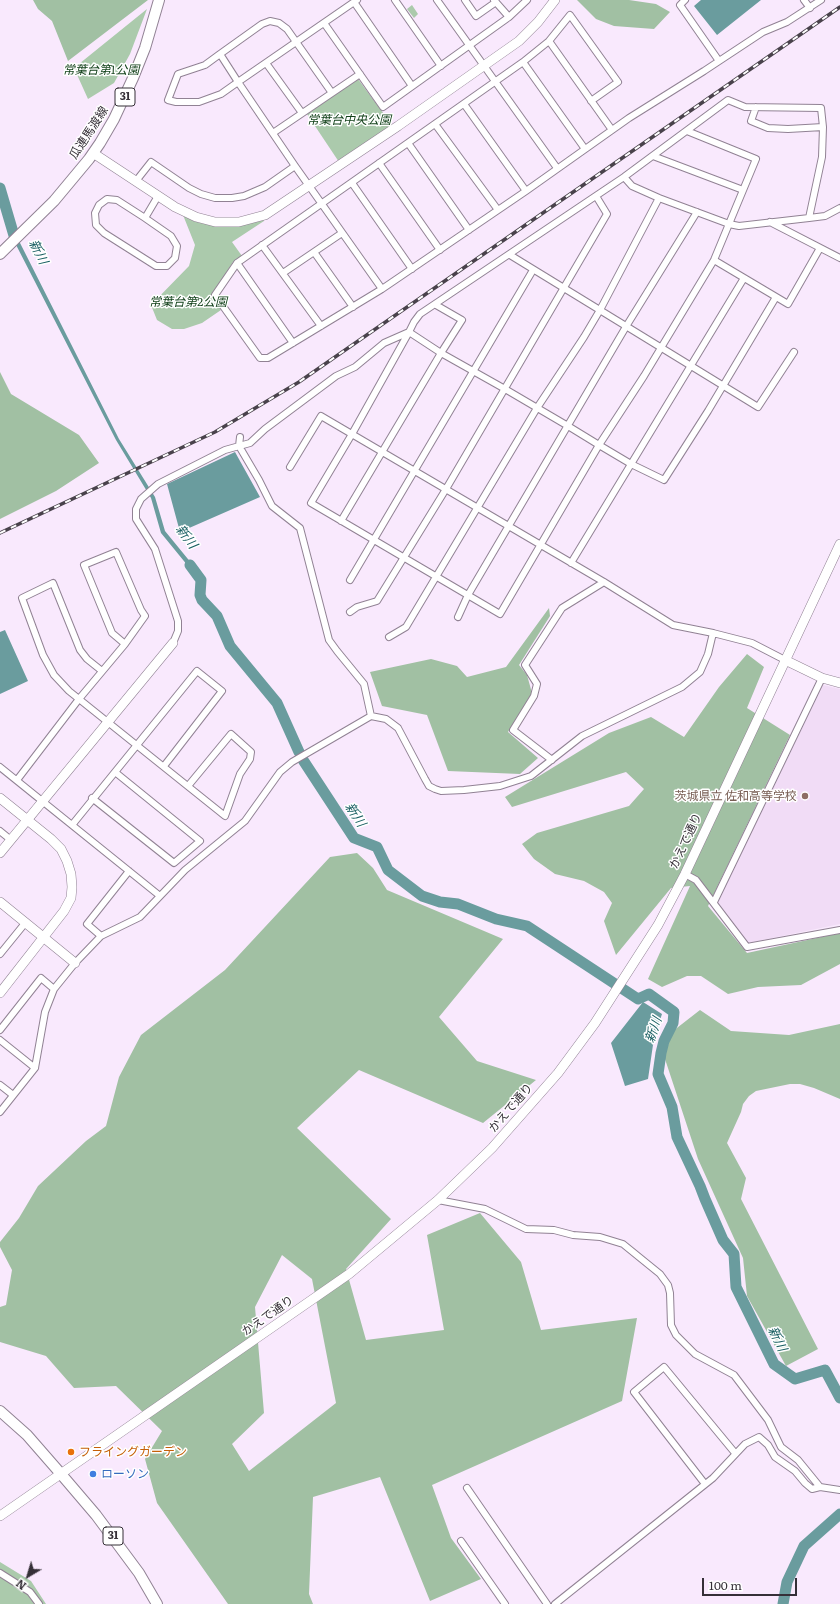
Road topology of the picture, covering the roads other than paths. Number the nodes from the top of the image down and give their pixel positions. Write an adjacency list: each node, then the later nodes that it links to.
1 (159, 0): 40 (main road, 瓜連馬渡線 / 31)
2 (395, 0): 22 (street)
3 (437, 0): 17 (street)
4 (465, 0): 11 (street)
5 (527, 0): 13 (street)
6 (555, 0): 23 (street)
7 (685, 0): 19 (street)
8 (804, 0): 12 (street)
9 (821, 0): 12 (street)
10 (355, 1): 14 (street); 27 (street)
11 (495, 1): 13 (street)
12 (810, 8): 19 (street)
13 (509, 17): 17 (street)
14 (324, 23): 16 (street); 24 (street)
15 (549, 41): 20 (street); 29 (street); 29 (street)
16 (296, 42): 18 (street); 21 (street); 28 (street)
17 (470, 46): 22 (street); 23 (street)
18 (220, 54): 25 (street); 25 (street)
19 (719, 61): 35 (street)
20 (524, 62): 26 (street); 39 (street)
21 (266, 63): 25 (street); 32 (street)
22 (441, 66): 27 (street)
23 (484, 66): 26 (street); 48 (street)
24 (360, 74): 27 (street); 28 (street)
25 (238, 82): 37 (street)
26 (495, 82): 30 (street); 44 (street)
27 (412, 86)
28 (332, 93): 32 (street)
29 (591, 101): 35 (street)
30 (464, 104): 33 (street); 50 (street)
31 (756, 107): 34 (street); 34 (street); 36 (street)
32 (302, 114): 37 (street)
33 (435, 124): 38 (street); 56 (street)
34 (823, 127): 59 (street)
35 (612, 130): 39 (street)
36 (687, 131): 41 (street); 49 (street)
37 (273, 134): 43 (street)
38 (408, 143): 42 (street); 62 (street)
39 (585, 148): 44 (street)
40 (93, 153): 46 (street); 68 (main road, 瓜連馬渡線 / 31)
41 (653, 156): 45 (street); 49 (street)
42 (379, 163): 47 (street); 66 (street)
43 (295, 166): 46 (street); 48 (street)
44 (557, 168): 50 (street)
45 (624, 177): 52 (street); 53 (street)
46 (136, 181): 51 (street)
47 (352, 183): 54 (street); 73 (street)
48 (309, 186): 51 (street); 54 (street)
49 (743, 190): 61 (street)
50 (526, 191): 56 (street)
51 (158, 196): 58 (street)
52 (596, 196): 69 (street); 77 (street)
53 (659, 198): 57 (street); 82 (street)
54 (321, 204): 63 (street); 64 (street)
55 (840, 208): 59 (street)
56 (498, 210): 62 (street)
57 (696, 212): 61 (street); 83 (street)
58 (145, 218): 58 (street)
59 (809, 218): 60 (street)
60 (770, 222): 61 (street); 65 (street)
61 (729, 224): 71 (street)
62 (469, 230): 66 (street)
63 (342, 233): 67 (street); 78 (street)
64 (262, 245): 72 (street); 75 (street)
65 (820, 248): 70 (street); 79 (street)
66 (440, 250): 73 (street)
67 (314, 252): 75 (street); 81 (street)
68 (0, 254)
69 (510, 255): 74 (street); 80 (street)
70 (840, 258)
71 (714, 260): 76 (street); 87 (street)
72 (237, 264): 86 (street); 86 (street)
73 (412, 269): 78 (street)
74 (533, 270): 77 (street); 91 (street)
75 (283, 274): 84 (street)
76 (744, 278): 79 (street); 90 (street)
77 (564, 288): 82 (street); 93 (street)
78 (382, 289): 81 (street)
79 (776, 297): 92 (street)
80 (436, 305): 85 (street); 89 (street)
81 (353, 307): 84 (street)
82 (600, 310): 83 (street); 94 (street)
83 (627, 325): 87 (street); 95 (street)
84 (321, 326): 86 (street)
85 (409, 332): 89 (street); 96 (street); 99 (street)
86 (293, 343)
87 (661, 348): 90 (street); 98 (street)
88 (794, 352): 92 (street)
89 (441, 353): 91 (street); 100 (street)
90 (691, 366): 92 (street); 101 (street)
91 (473, 371): 93 (street); 103 (street)
92 (723, 386): 101 (street)
93 (505, 389): 94 (street); 104 (street)
94 (537, 408): 95 (street); 105 (street)
95 (568, 426): 98 (street); 107 (street)
96 (352, 434): 100 (street); 102 (street); 106 (street)
97 (240, 437): 99 (street)
98 (600, 445): 101 (street); 109 (street)
99 (239, 446): 121 (street); 128 (street)
100 (382, 453): 103 (street); 106 (street)
101 (631, 464): 112 (street)
102 (290, 467)
103 (414, 471): 104 (street); 108 (street)
104 (446, 489): 105 (street); 111 (street)
105 (477, 508): 107 (street); 113 (street)
106 (341, 522): 108 (street)
107 (508, 527): 109 (street); 116 (street)
108 (374, 539): 111 (street); 114 (street)
109 (540, 544): 112 (street); 116 (street)
110 (840, 544): 123 (street, かえで通り)
111 (404, 557): 113 (street); 117 (street)
112 (571, 563): 115 (street)
113 (436, 576): 116 (street); 120 (street)
114 (350, 580)
115 (604, 582): 119 (street); 131 (street)
116 (468, 595): 118 (street)
117 (350, 612)
118 (458, 617)
119 (713, 633): 123 (street); 131 (street)
120 (389, 637)
121 (173, 643): 129 (street)
122 (125, 644): 122 (street); 124 (street)
123 (785, 660): 125 (street); 146 (street, かえで通り)
124 (102, 671): 127 (street); 127 (street)
125 (822, 678): 126 (street); 149 (street)
126 (840, 683)
127 (79, 699): 129 (street); 135 (street)
128 (371, 716): 131 (street); 147 (street)
129 (107, 722): 130 (street); 139 (street)
130 (136, 745): 132 (street); 132 (street); 134 (street)
131 (552, 760)
132 (164, 766): 136 (street)
133 (0, 767): 135 (street)
134 (115, 772): 138 (street); 138 (street)
135 (17, 780): 139 (street)
136 (188, 786): 136 (street)
137 (0, 798): 140 (street)
138 (92, 798): 141 (street)
139 (42, 802): 140 (street); 141 (street)
140 (27, 819): 143 (street); 153 (street)
141 (72, 825): 145 (street)
142 (0, 831): 143 (street)
143 (11, 840): 144 (street)
144 (0, 853)
145 (128, 871): 147 (street); 152 (street)
146 (685, 874): 149 (street); 164 (street, かえで通り)
147 (160, 896): 152 (street)
148 (0, 902): 150 (street)
149 (714, 902): 151 (street)
150 (26, 922): 153 (street); 154 (street)
151 (840, 930)
152 (101, 936): 155 (street)
153 (45, 937): 155 (street); 157 (street)
154 (0, 954)
155 (75, 963): 156 (street)
156 (54, 989): 158 (street); 160 (street)
157 (0, 993)
158 (0, 1030)
159 (0, 1040): 160 (street)
160 (35, 1068): 162 (street)
161 (0, 1085): 162 (street)
162 (13, 1095): 163 (street)
163 (0, 1112)
164 (438, 1200): 167 (street, かえで通り); 169 (street)
165 (0, 1411): 167 (main road, 31)
166 (735, 1453): 168 (street); 168 (street); 169 (street)
167 (62, 1474): 172 (street, かえで通り); 176 (main road, 31)
168 (705, 1484): 179 (street)
169 (820, 1487): 171 (street)
170 (467, 1488): 178 (street)
171 (840, 1490)
172 (0, 1516)
173 (461, 1541): 177 (street)
174 (0, 1573): 175 (street)
175 (39, 1604)
176 (157, 1604)
177 (505, 1604)
178 (547, 1604)
179 (555, 1604)

